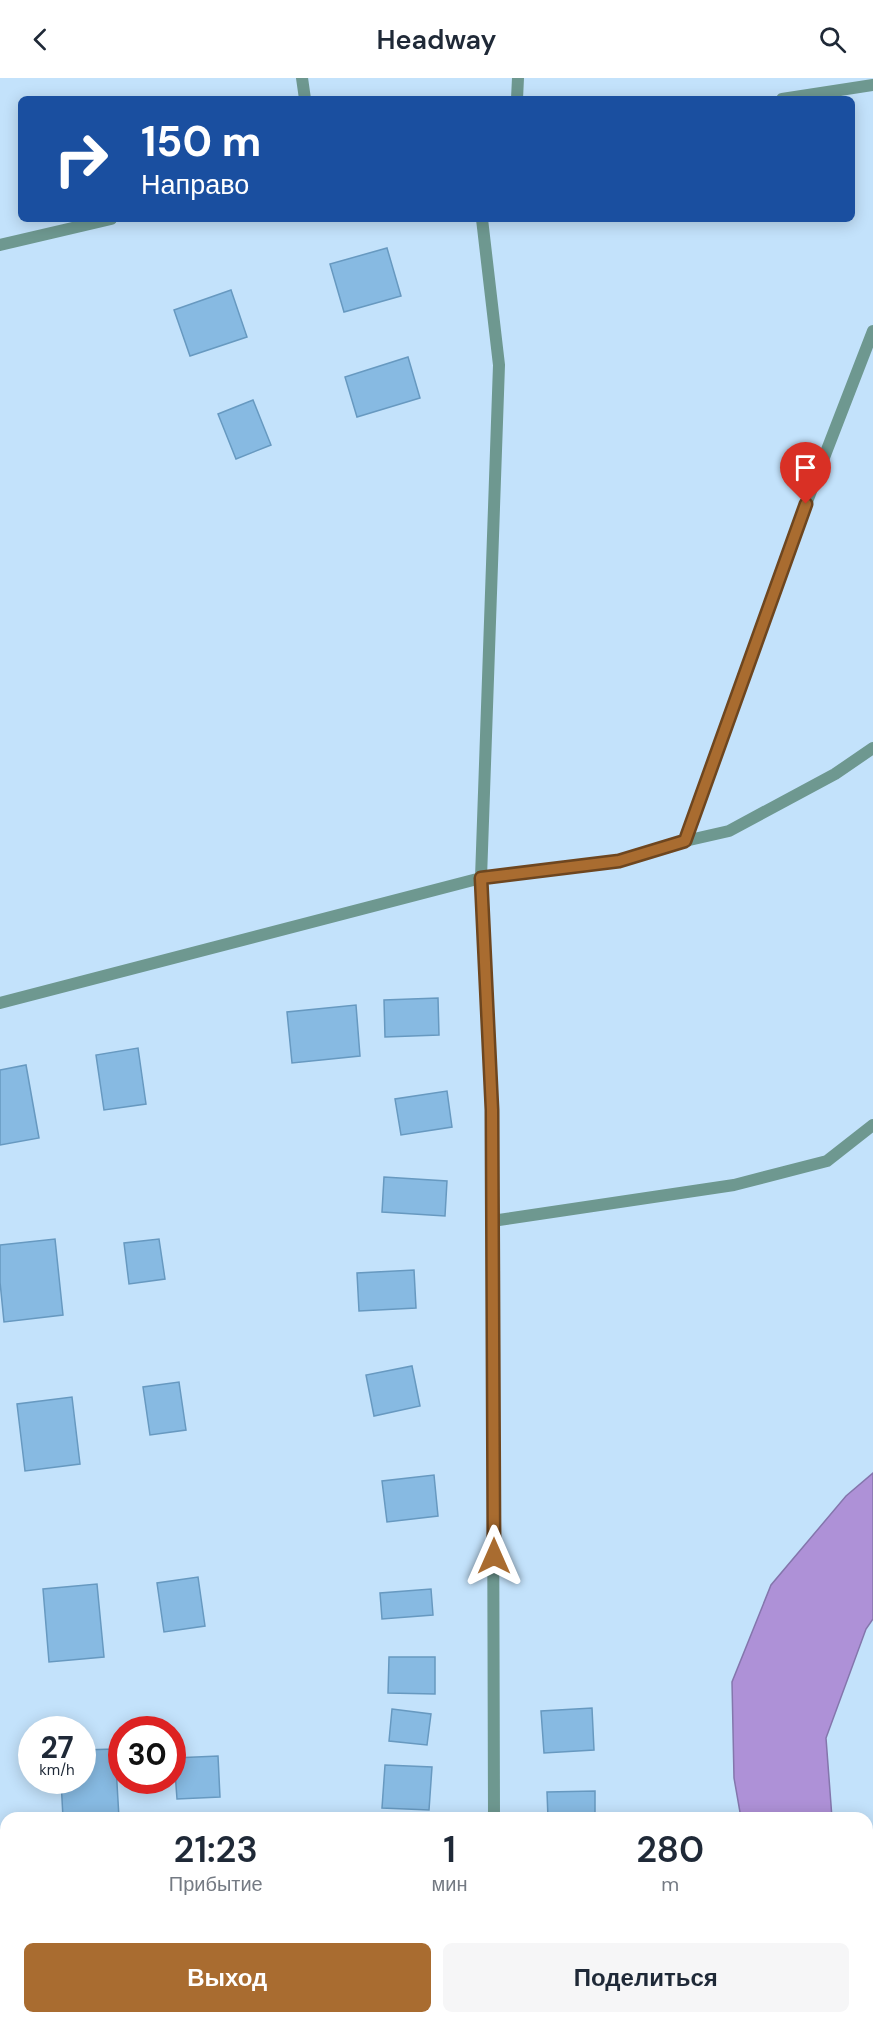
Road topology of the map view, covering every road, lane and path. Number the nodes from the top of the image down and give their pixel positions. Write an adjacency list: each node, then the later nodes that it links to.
1 (302, 78): 4 (street)
2 (518, 78): 5 (street)
3 (873, 85): 6 (street)
4 (304, 96)
5 (517, 96)
6 (802, 96)
7 (98, 222): 9 (street)
8 (482, 222): 13 (street)
9 (0, 244)
10 (873, 331): 12 (street)
11 (873, 748): 12 (street)
12 (685, 841): 13 (street)
13 (481, 878): 14 (street); 16 (street)
14 (0, 1003)
15 (873, 1125): 16 (street)
16 (492, 1221): 17 (street)
17 (494, 1812)

